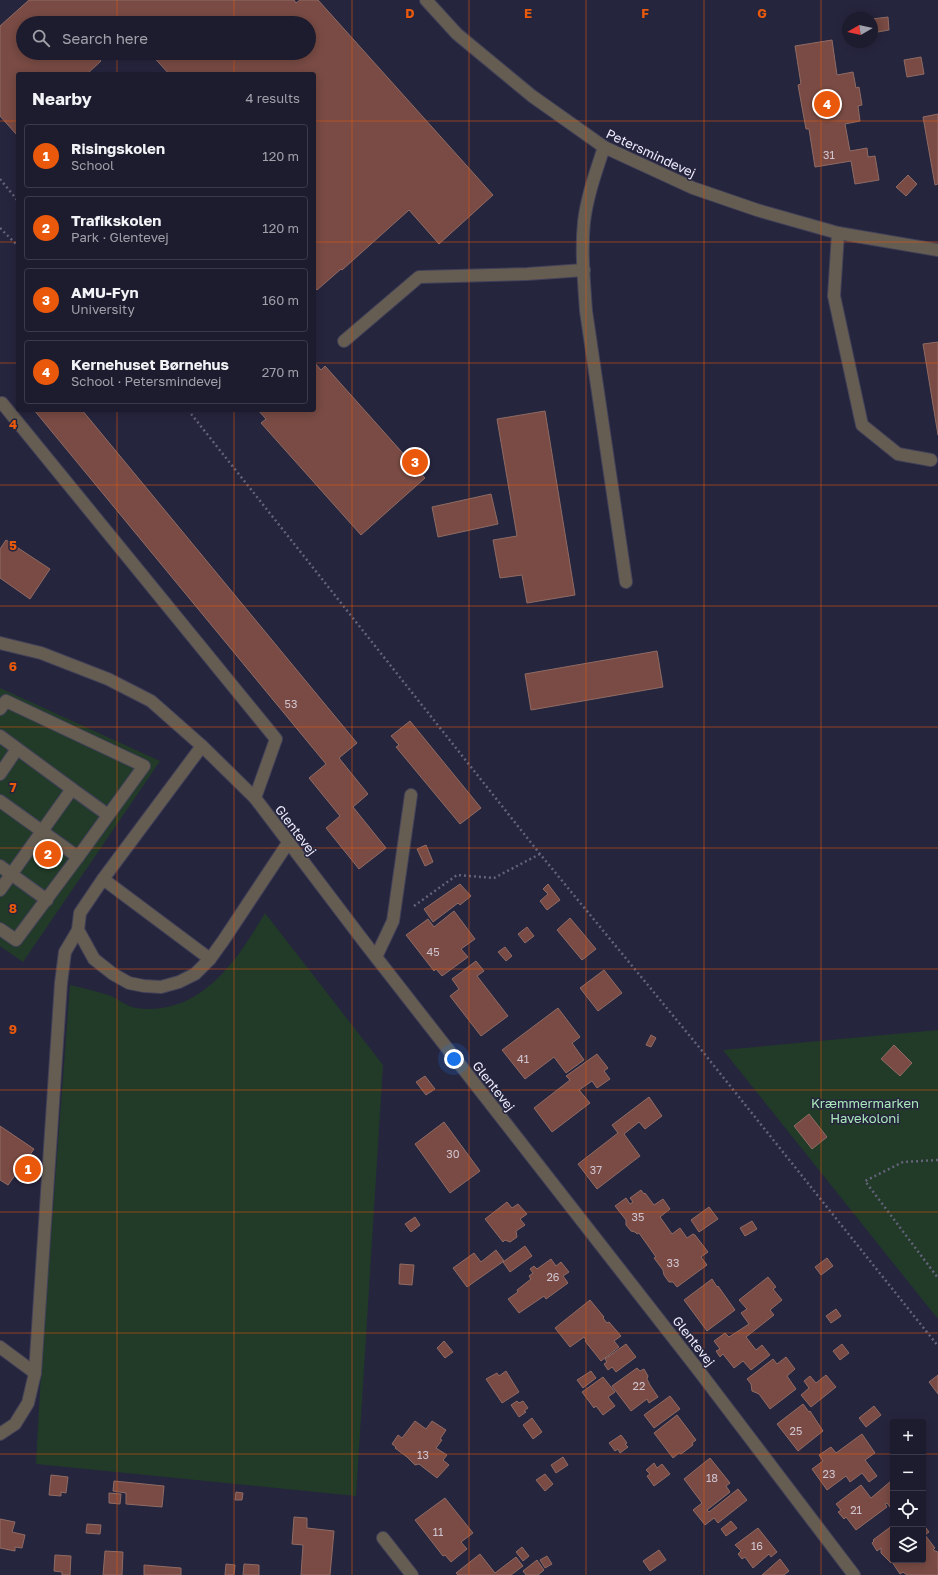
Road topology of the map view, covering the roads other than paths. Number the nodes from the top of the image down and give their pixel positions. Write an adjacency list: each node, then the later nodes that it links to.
1 (426, 0): 2 (street, Petersmindevej)
2 (604, 148): 3 (street, Petersmindevej); 5 (street)
3 (838, 234): 4 (street, Petersmindevej); 8 (street)
4 (938, 250)
5 (584, 270): 6 (street); 9 (street)
6 (344, 341)
7 (2, 404): 18 (street)
8 (931, 460)
9 (626, 582)
10 (0, 643): 13 (street, Glentevej)
11 (0, 709): 20 (street)
12 (0, 736): 14 (street)
13 (202, 746): 18 (street, Glentevej); 26 (street)
14 (17, 749): 15 (street); 16 (street)
15 (0, 774)
16 (72, 789): 20 (street); 21 (street)
17 (411, 795): 31 (street)
18 (255, 798): 22 (street, Glentevej)
19 (0, 801): 21 (street)
20 (108, 814): 23 (street)
21 (42, 831): 23 (street); 25 (street)
22 (288, 843): 31 (street, Glentevej); 32 (street)
23 (78, 857): 28 (street)
24 (0, 866): 25 (street)
25 (11, 874): 27 (street); 28 (street)
26 (103, 879): 30 (street); 32 (street)
27 (0, 890)
28 (47, 900): 29 (street)
29 (0, 929)
30 (78, 930): 32 (street); 34 (street)
31 (376, 957): 38 (street, Glentevej)
32 (210, 959)
33 (0, 1347): 34 (street)
34 (35, 1373): 35 (street)
35 (0, 1434)
36 (383, 1538): 37 (street)
37 (412, 1575)
38 (854, 1575)

